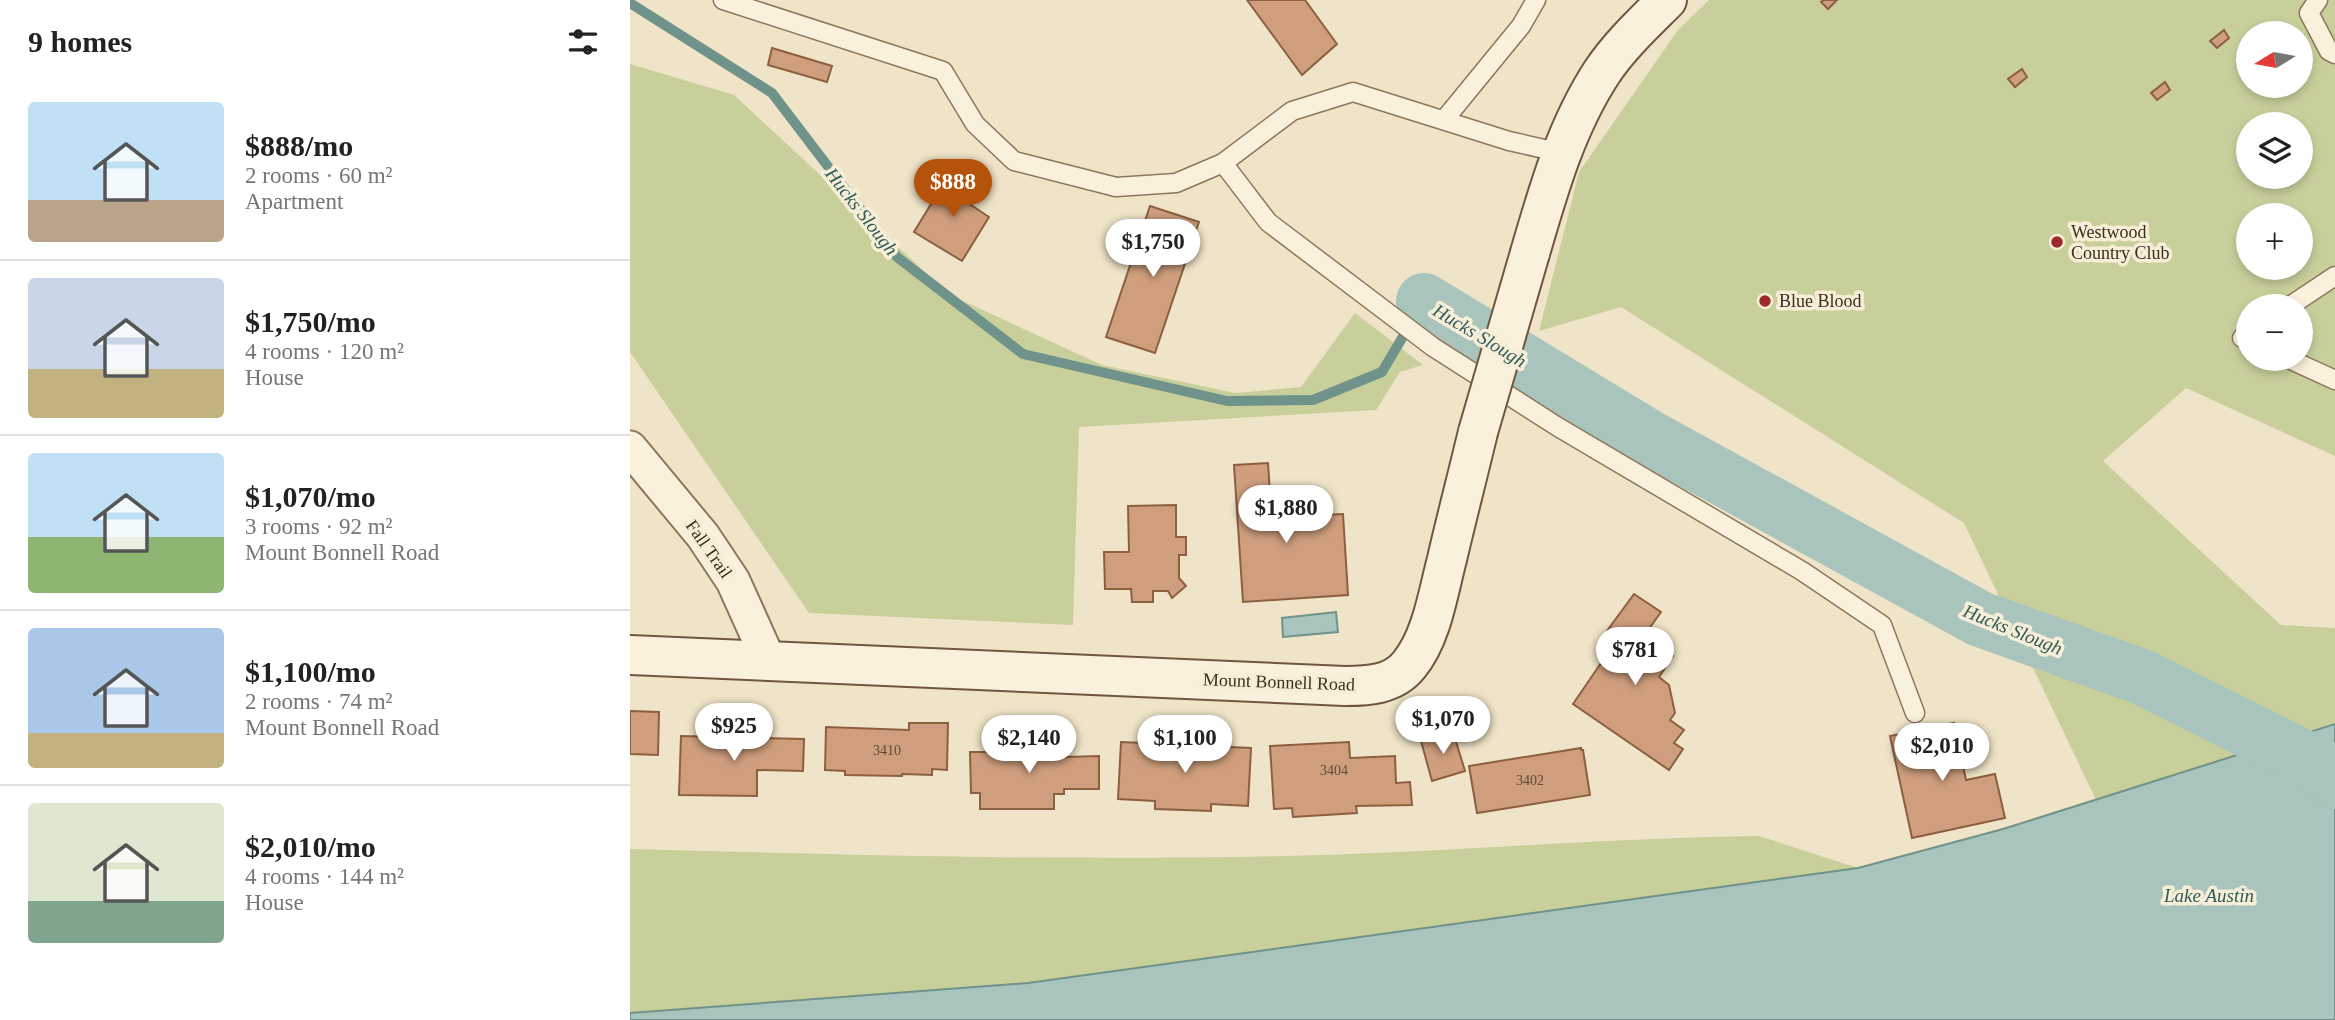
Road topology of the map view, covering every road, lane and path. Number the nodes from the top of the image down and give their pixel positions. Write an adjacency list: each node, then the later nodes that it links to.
1 (723, 0): 8 (lane)
2 (1536, 0): 6 (lane)
3 (1667, 0): 7 (street, Mount Bonnell Road)
4 (2318, 0): 5 (lane)
5 (2335, 54)
6 (1444, 120): 7 (lane); 8 (lane)
7 (1562, 153): 15 (street, Mount Bonnell Road, bridge)
8 (1223, 163): 16 (lane)
9 (2335, 276): 10 (lane)
10 (2308, 294)
11 (2313, 370): 12 (lane)
12 (2335, 380)
13 (630, 448): 15 (street, Fall Trail)
14 (630, 655): 15 (street, Mount Bonnell Road)
15 (769, 661)
16 (1915, 713)

